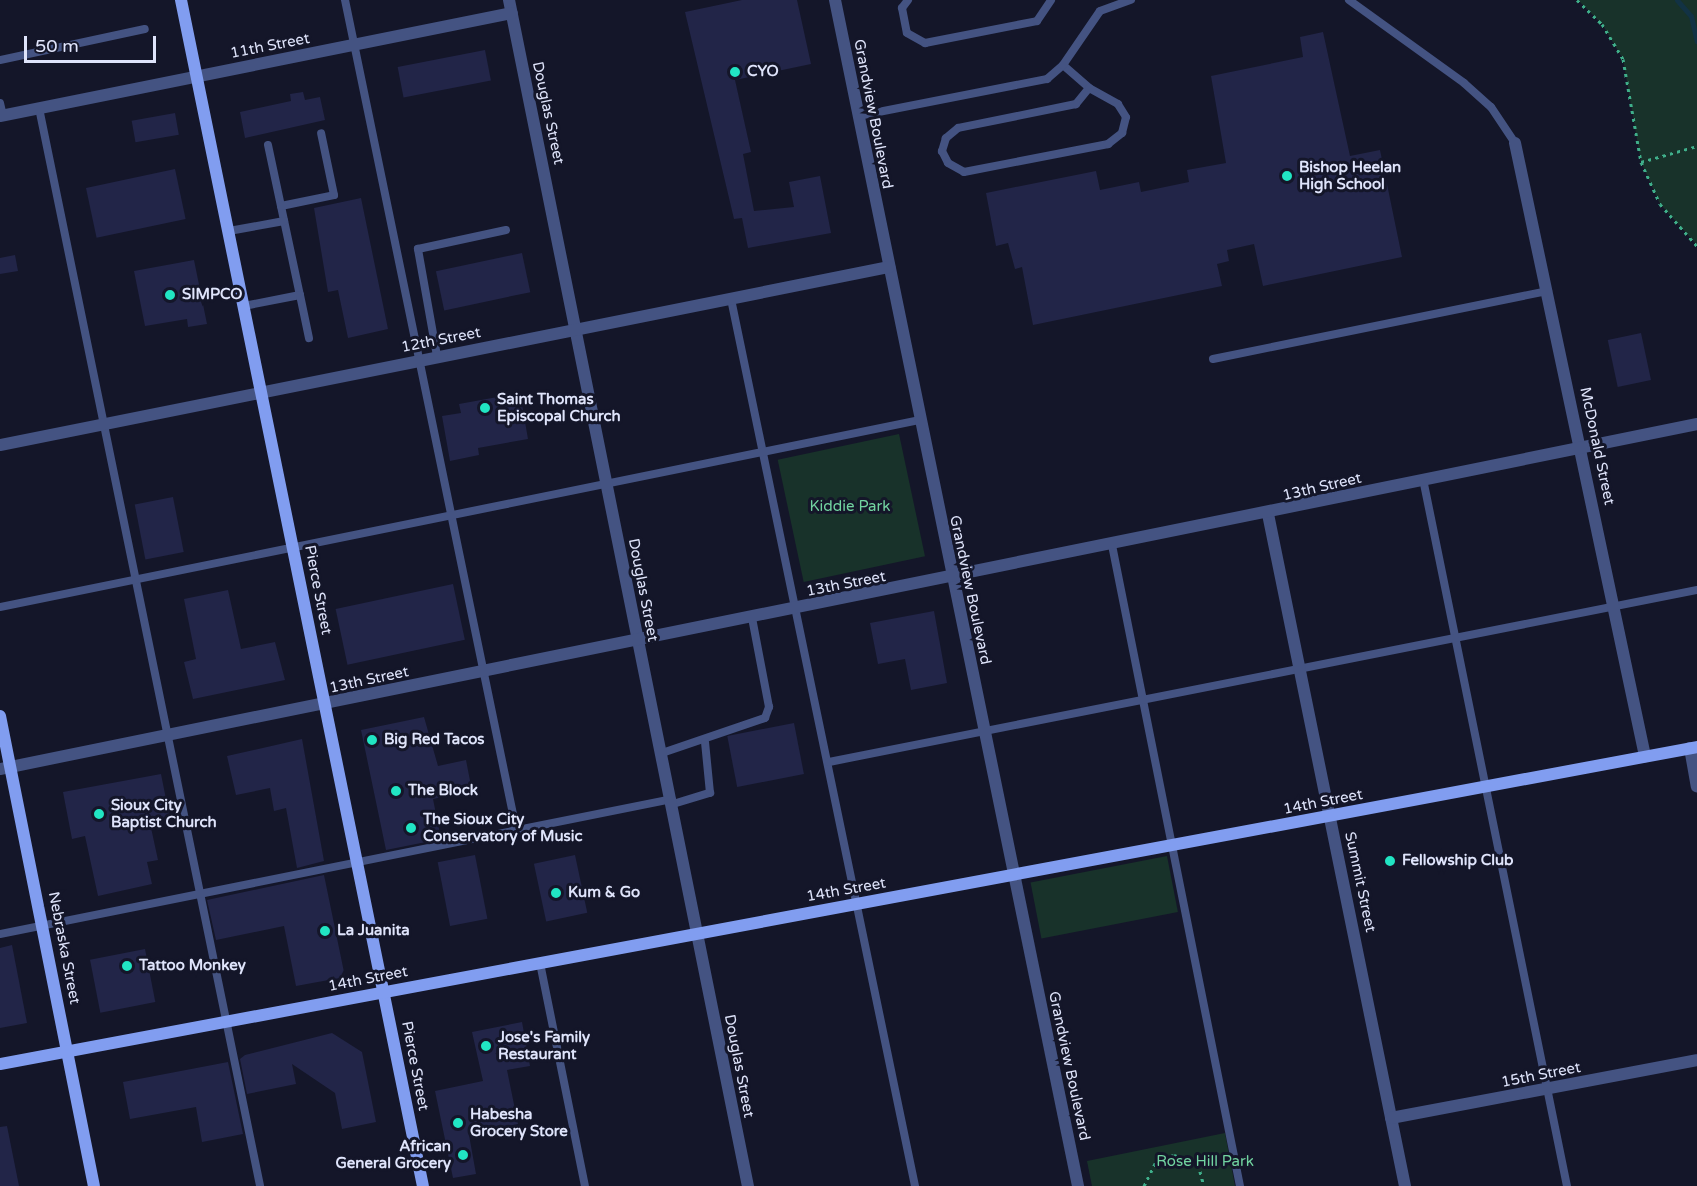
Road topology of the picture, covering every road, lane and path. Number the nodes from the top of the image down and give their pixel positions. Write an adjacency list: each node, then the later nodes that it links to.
1 (181, 0): 15 (main road, Pierce Street)
2 (345, 0): 12 (lane)
3 (509, 0): 10 (street, Douglas Street)
4 (835, 0): 19 (street, Grandview Boulevard)
5 (908, 0): 6 (lane)
6 (1051, 0)
7 (1349, 0): 21 (lane)
8 (1577, 0): 24 (path)
9 (1126, 1): 14 (lane)
10 (512, 13): 12 (street, 11th Street); 35 (street, Douglas Street)
11 (145, 29): 13 (lane)
12 (354, 45): 15 (street, 11th Street); 39 (lane)
13 (0, 60)
14 (1063, 65): 16 (lane); 19 (lane)
15 (196, 76): 17 (street, 11th Street); 28 (main road, Pierce Street)
16 (1089, 88): 16 (lane)
17 (39, 108): 18 (street, 11th Street); 42 (lane)
18 (1, 112)
19 (858, 116): 30 (street, Grandview Boulevard)
20 (321, 133): 25 (lane)
21 (1515, 143): 31 (street, McDonald Street)
22 (268, 145): 25 (lane)
23 (1697, 146): 24 (path)
24 (1641, 162): 29 (path)
25 (281, 206): 26 (lane)
26 (284, 221): 28 (lane); 32 (lane)
27 (506, 230): 37 (lane)
28 (229, 231): 34 (main road, Pierce Street)
29 (1697, 246)
30 (889, 267): 33 (street, 12th Street); 41 (street, Grandview Boulevard)
31 (1550, 291): 38 (lane); 45 (street, McDonald Street)
32 (300, 295): 34 (lane); 36 (lane)
33 (732, 299): 35 (street, 12th Street); 46 (lane)
34 (244, 306): 40 (main road, Pierce Street)
35 (577, 329): 37 (street, 12th Street); 48 (street, Douglas Street)
36 (309, 338)
37 (437, 356): 39 (street, 12th Street)
38 (1213, 359)
39 (419, 360): 40 (street, 12th Street); 50 (lane)
40 (262, 389): 42 (street, 12th Street); 52 (main road, Pierce Street)
41 (920, 420): 46 (lane); 54 (street, Grandview Boulevard)
42 (104, 424): 44 (street, 12th Street); 53 (lane)
43 (1697, 424): 45 (street, 13th Street)
44 (0, 445)
45 (1582, 447): 47 (street, 13th Street); 56 (street, McDonald Street)
46 (764, 451): 48 (lane); 58 (lane)
47 (1423, 479): 49 (street, 13th Street); 60 (lane)
48 (607, 484): 50 (lane); 61 (street, Douglas Street)
49 (1268, 514): 51 (street, 13th Street); 62 (street, Summit Street)
50 (448, 516): 52 (lane); 63 (lane)
51 (1112, 545): 54 (street, 13th Street); 64 (lane)
52 (294, 547): 53 (lane); 65 (main road, Pierce Street)
53 (136, 579): 57 (lane); 68 (lane)
54 (952, 579): 58 (street, 13th Street); 67 (street, Grandview Boulevard)
55 (1697, 590): 56 (lane)
56 (1614, 606): 60 (lane); 72 (street, McDonald Street)
57 (0, 607)
58 (795, 609): 59 (street, 13th Street); 73 (lane)
59 (752, 618): 61 (street, 13th Street); 69 (lane)
60 (1456, 635): 62 (lane); 75 (lane)
61 (638, 640): 63 (street, 13th Street); 71 (street, Douglas Street)
62 (1300, 671): 64 (lane); 78 (street, Summit Street)
63 (482, 672): 65 (street, 13th Street); 79 (lane)
64 (1143, 703): 67 (lane); 80 (lane)
65 (326, 705): 68 (street, 13th Street); 81 (main road, Pierce Street)
66 (0, 716): 74 (main road, Nebraska Street)
67 (986, 732): 73 (lane); 82 (street, Grandview Boulevard)
68 (167, 737): 74 (street, 13th Street); 83 (lane)
69 (705, 742): 71 (lane); 77 (lane)
70 (1693, 748): 72 (main road, 14th Street); 76 (street)
71 (662, 753): 77 (street, Douglas Street)
72 (1645, 756): 75 (main road, 14th Street)
73 (829, 762): 84 (lane)
74 (5, 768): 85 (main road, Nebraska Street)
75 (1486, 785): 78 (main road, 14th Street); 94 (lane)
76 (1697, 786)
77 (672, 801): 79 (lane); 86 (street, Douglas Street)
78 (1331, 816): 80 (main road, 14th Street); 95 (street, Summit Street)
79 (516, 829): 81 (lane)
80 (1172, 847): 82 (main road, 14th Street); 105 (lane)
81 (357, 861): 83 (lane); 89 (main road, Pierce Street)
82 (1015, 876): 84 (main road, 14th Street); 102 (street, Grandview Boulevard)
83 (200, 894): 85 (lane); 90 (lane)
84 (856, 903): 86 (main road, 14th Street); 101 (lane)
85 (45, 925): 87 (lane); 91 (main road, Nebraska Street)
86 (696, 933): 88 (main road, 14th Street); 100 (street, Douglas Street)
87 (0, 934)
88 (540, 963): 89 (main road, 14th Street); 99 (lane)
89 (384, 991): 90 (main road, 14th Street); 98 (main road, Pierce Street)
90 (225, 1022): 91 (main road, 14th Street); 97 (lane)
91 (68, 1051): 93 (main road, 14th Street); 96 (main road, Nebraska Street)
92 (1697, 1060): 94 (street, 15th Street)
93 (0, 1064)
94 (1547, 1089): 95 (street, 15th Street); 107 (lane)
95 (1391, 1118): 106 (street, Summit Street)
96 (94, 1186)
97 (260, 1186)
98 (423, 1186)
99 (585, 1186)
100 (748, 1186)
101 (915, 1186)
102 (1078, 1186)
103 (1144, 1186): 104 (path)
104 (1204, 1186)
105 (1240, 1186)
106 (1405, 1186)
107 (1567, 1186)

